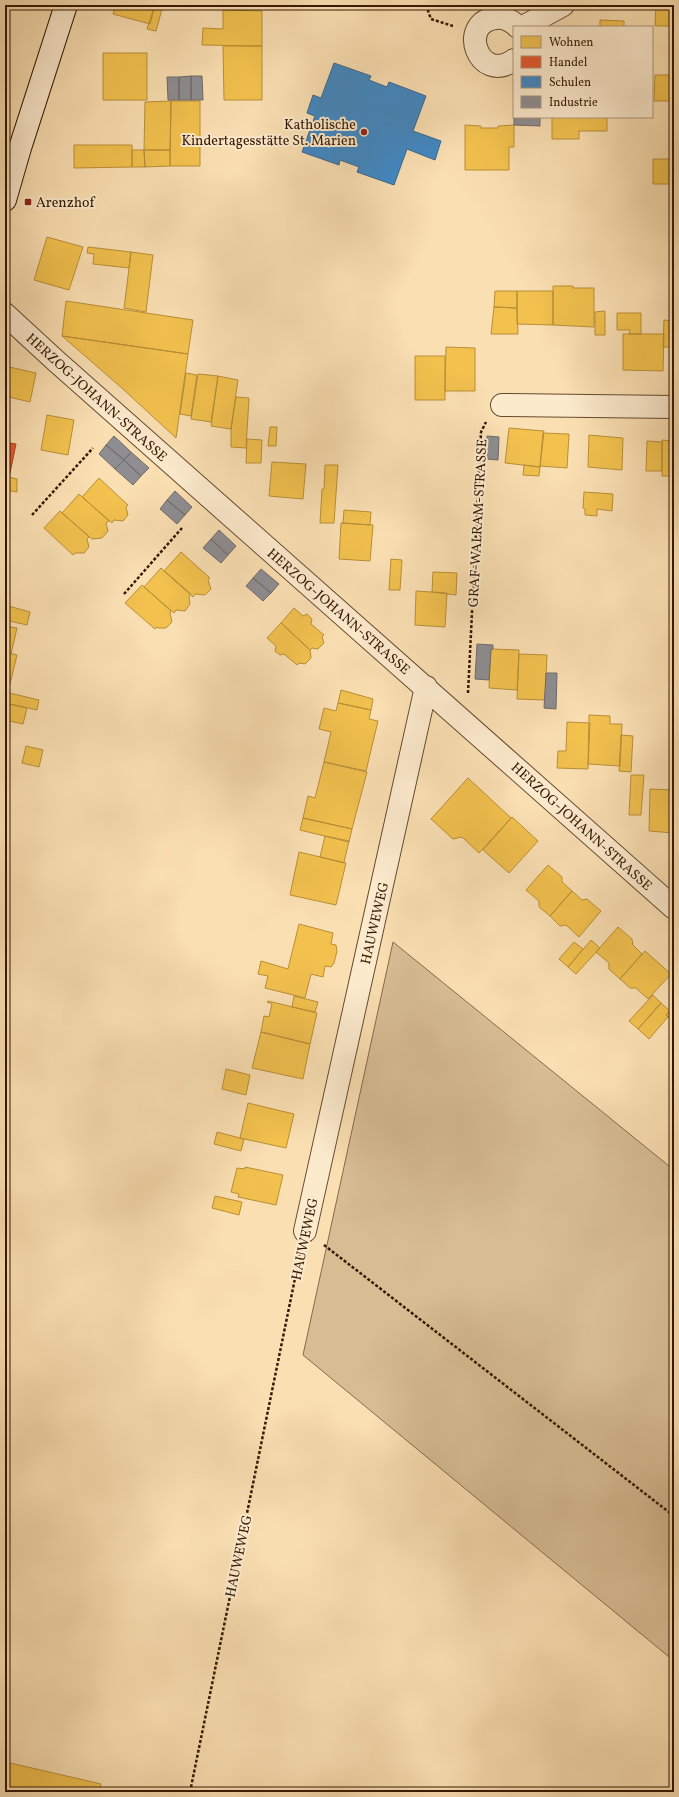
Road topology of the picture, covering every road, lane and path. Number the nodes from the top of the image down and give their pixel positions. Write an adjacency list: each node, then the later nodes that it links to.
1 (66, 5): 8 (street)
2 (426, 5): 6 (path)
3 (563, 5): 5 (street)
4 (517, 26): 6 (street)
5 (526, 26)
6 (475, 35): 7 (street)
7 (513, 60)
8 (5, 200)
9 (5, 314): 16 (street, HERZOG-JOHANN-STRASSE)
10 (502, 405): 11 (street); 17 (path, GRAF-WALRAM-STRASSE)
11 (674, 407)
12 (93, 448): 13 (path)
13 (32, 515)
14 (182, 528): 15 (path)
15 (124, 594)
16 (426, 688): 17 (street, HERZOG-JOHANN-STRASSE); 19 (street, HAUWEWEG)
17 (467, 724): 18 (street, HERZOG-JOHANN-STRASSE)
18 (674, 908)
19 (305, 1231): 20 (path); 23 (path, HAUWEWEG)
20 (674, 1516)
21 (118, 1792): 22 (path)
22 (136, 1792)
23 (190, 1792)

